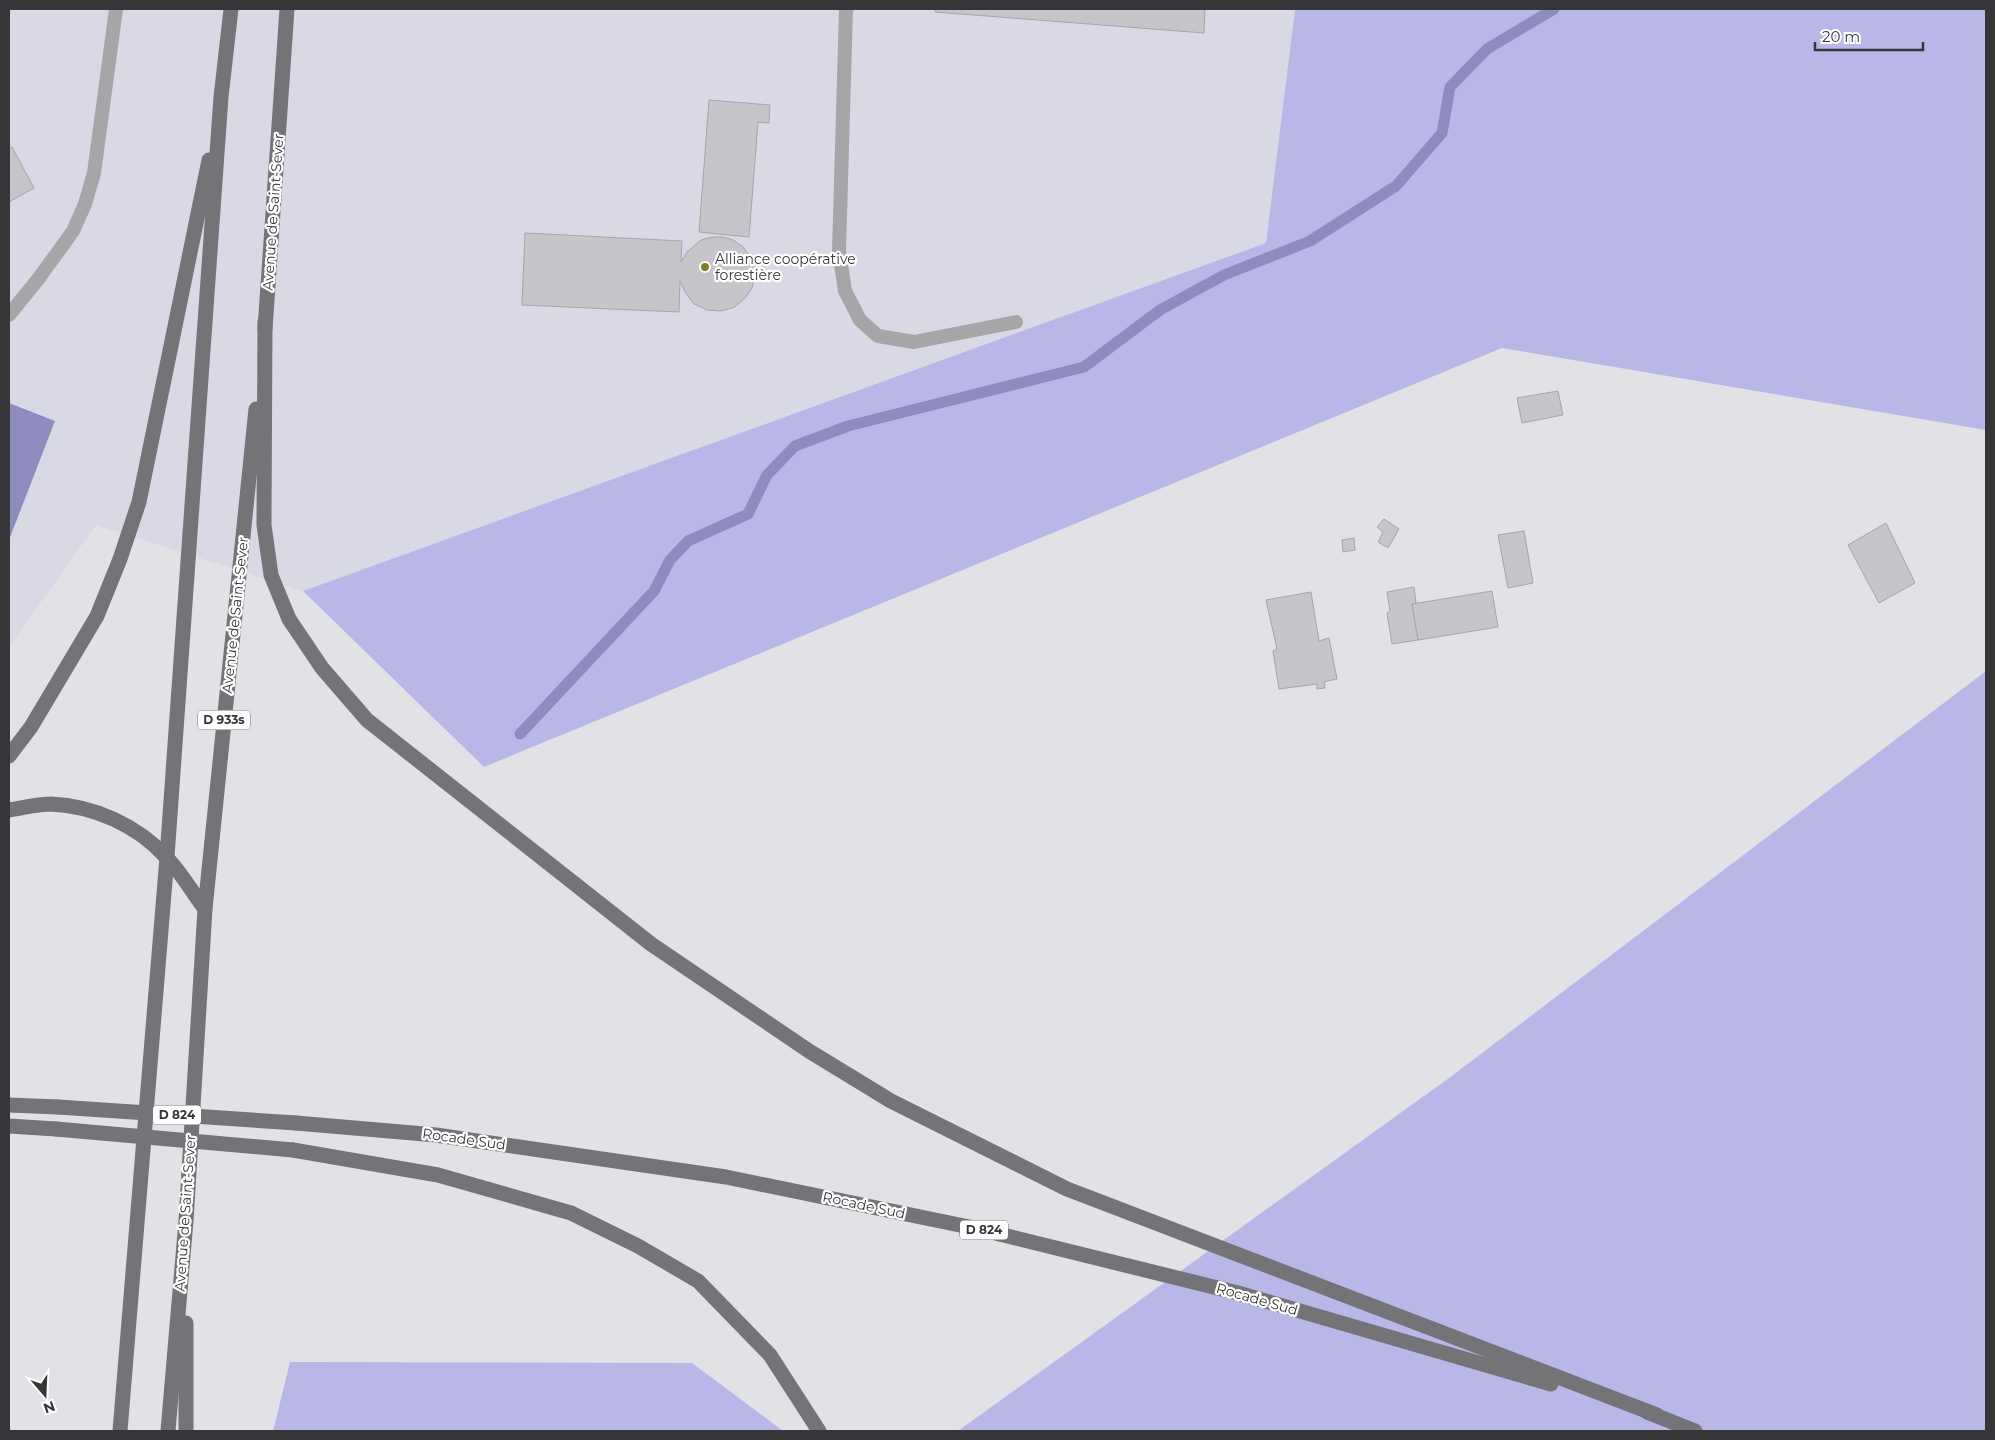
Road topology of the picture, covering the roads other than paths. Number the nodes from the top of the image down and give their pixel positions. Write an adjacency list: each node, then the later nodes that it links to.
1 (116, 9): 6 (lane)
2 (231, 9): 5 (main road, D 933s)
3 (286, 9): 7 (main road, Avenue de Saint-Sever / D 933s)
4 (846, 9): 8 (lane)
5 (221, 97): 9 (main road); 11 (main road, D 933s)
6 (9, 315)
7 (266, 321): 12 (main road, Avenue de Saint-Sever / D 933s); 16 (main road)
8 (1016, 322)
9 (9, 756)
10 (9, 810): 11 (main road)
11 (167, 857): 12 (main road); 17 (main road, D 933s)
12 (205, 909): 15 (main road, Avenue de Saint-Sever / D 933s)
13 (9, 1105): 16 (main road, Rocade Sud / D 824, bridge)
14 (9, 1126): 20 (main road, bridge)
15 (186, 1221): 18 (main road, Avenue de Saint-Sever / D 933s); 19 (main road)
16 (1657, 1415): 21 (main road, Rocade Sud / D 824)
17 (120, 1431)
18 (168, 1431)
19 (186, 1431)
20 (819, 1431)
21 (1694, 1431)

